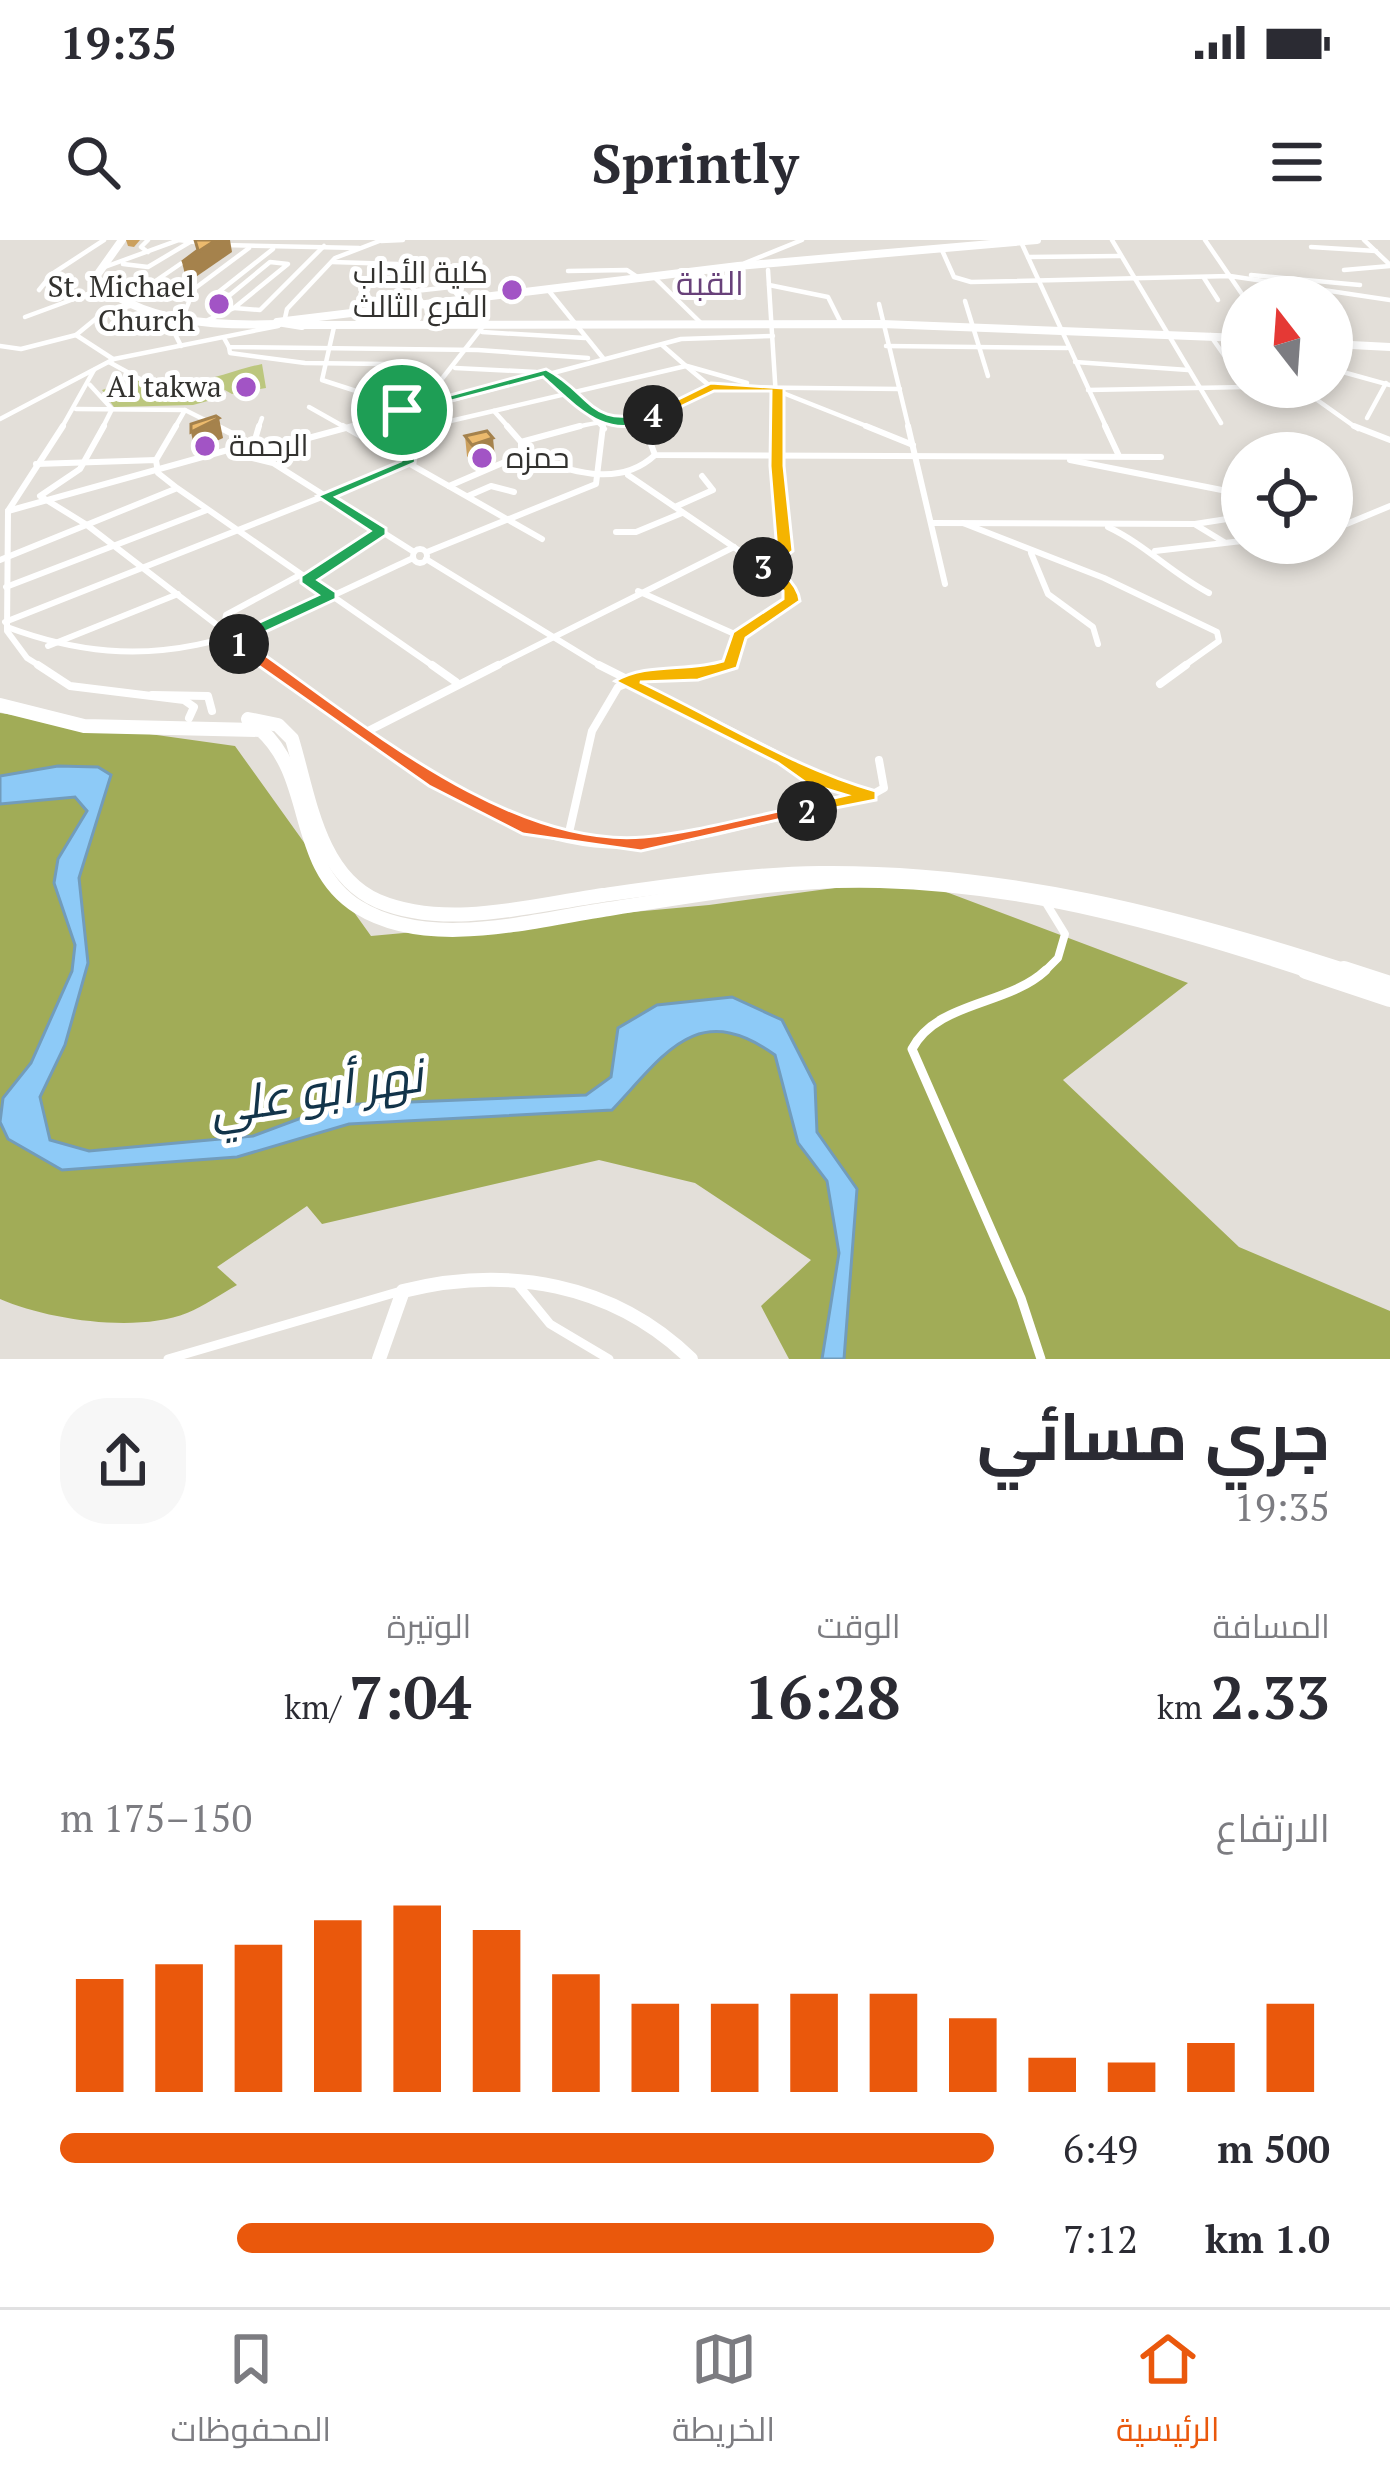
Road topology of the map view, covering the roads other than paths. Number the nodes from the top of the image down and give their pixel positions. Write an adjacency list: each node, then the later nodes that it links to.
1 (104, 240): 56 (street)
2 (122, 240): 34 (main road)
3 (148, 240): 22 (street)
4 (403, 240): 10 (street)
5 (802, 240): 33 (street)
6 (1037, 240): 12 (main road)
7 (1112, 240): 23 (street)
8 (1205, 240): 41 (street)
9 (1364, 240): 21 (street)
10 (380, 241): 17 (street)
11 (192, 242): 14 (street); 22 (street); 28 (street)
12 (1021, 242): 18 (main road); 24 (street)
13 (343, 243): 15 (street); 17 (street)
14 (211, 244): 16 (street); 29 (street)
15 (324, 246): 20 (street); 61 (street)
16 (250, 248): 20 (street); 58 (street)
17 (359, 248): 25 (street)
18 (941, 248): 26 (main road); 49 (street)
19 (1311, 248): 21 (street)
20 (274, 249): 27 (street)
21 (1376, 251): 31 (street)
22 (150, 252): 28 (street)
23 (1121, 256): 24 (street); 46 (street)
24 (1028, 257): 49 (street)
25 (332, 262): 59 (street); 74 (street)
26 (780, 262): 33 (main road); 35 (street)
27 (255, 263): 30 (street); 44 (street)
28 (121, 264): 34 (street)
29 (180, 264): 32 (street); 50 (street)
30 (267, 264): 48 (street); 55 (street)
31 (1390, 265): 36 (street)
32 (196, 266)
33 (743, 266): 35 (street); 38 (main road)
34 (99, 268): 57 (main road)
35 (768, 270): 52 (street)
36 (1344, 270)
37 (568, 271): 45 (street)
38 (653, 276): 45 (main road); 76 (street)
39 (1203, 276): 40 (street); 46 (street); 63 (street)
40 (1221, 276)
41 (1230, 276)
42 (1244, 276): 43 (street)
43 (1295, 276)
44 (235, 277): 48 (street); 48 (street)
45 (639, 278): 60 (main road)
46 (1133, 278): 49 (street); 85 (street)
47 (183, 279): 54 (street)
48 (253, 279)
49 (1036, 281): 83 (street)
50 (154, 282): 54 (street); 57 (street)
51 (1353, 284): 53 (street)
52 (769, 285): 77 (street); 78 (street)
53 (1360, 285)
54 (170, 287): 58 (street)
55 (259, 289): 61 (street); 69 (street)
56 (39, 290)
57 (102, 290): 68 (main road); 72 (street)
58 (192, 291): 71 (street)
59 (415, 291): 66 (street); 70 (street)
60 (548, 291): 66 (main road); 80 (street)
61 (279, 293): 69 (street)
62 (1353, 296): 64 (street)
63 (1218, 300)
64 (1390, 300)
65 (964, 302): 81 (street)
66 (465, 303): 70 (main road); 84 (street)
67 (879, 304): 79 (street)
68 (130, 306): 71 (main road); 86 (street)
69 (234, 308): 73 (street)
70 (426, 308): 75 (main road)
71 (179, 316): 73 (main road); 96 (street)
72 (25, 317)
73 (208, 320): 74 (main road)
74 (281, 322): 75 (main road); 91 (street)
75 (307, 322): 82 (main road)
76 (703, 323): 77 (main road); 80 (main road); 87 (street)
77 (772, 323): 78 (main road); 89 (street)
78 (841, 323): 79 (main road)
79 (882, 324): 81 (main road); 98 (street)
80 (575, 325): 84 (main road); 92 (street)
81 (969, 325): 83 (main road); 99 (street)
82 (334, 327): 84 (main road); 102 (street)
83 (1057, 327): 85 (main road); 101 (street)
84 (483, 329): 92 (street); 103 (street)
85 (1168, 333): 88 (main road); 113 (street)
86 (76, 335): 95 (street); 106 (street)
87 (705, 335): 89 (street); 93 (street)
88 (1210, 335): 90 (main road); 104 (street)
89 (773, 336): 123 (street)
90 (1221, 336)
91 (224, 338): 96 (street); 97 (street)
92 (586, 338): 105 (street)
93 (661, 344): 105 (street); 110 (street)
94 (1353, 345): 100 (main road)
95 (0, 346)
96 (181, 346): 106 (street)
97 (229, 346): 102 (street); 108 (street)
98 (886, 346): 99 (street); 124 (street)
99 (977, 347): 101 (street); 116 (street)
100 (1390, 347)
101 (1067, 348): 107 (street)
102 (328, 349): 103 (street); 108 (street)
103 (468, 350): 105 (street); 111 (street)
104 (1221, 351)
105 (601, 358): 114 (street)
106 (111, 361): 112 (street); 117 (street)
107 (1073, 362): 113 (street); 125 (street)
108 (324, 364): 109 (street); 134 (street)
109 (386, 364)
110 (686, 366): 118 (street); 121 (street); 127 (street)
111 (454, 368): 114 (street); 128 (street)
112 (94, 370): 120 (street); 138 (street)
113 (1188, 370): 126 (street)
114 (545, 373): 127 (street); 128 (street)
115 (1353, 375): 119 (street)
116 (988, 376)
117 (140, 379)
118 (748, 383): 121 (street); 123 (street)
119 (1388, 384): 137 (street)
120 (91, 385): 131 (street); 132 (street)
121 (711, 387): 140 (street)
122 (1221, 388): 126 (street)
123 (778, 389): 124 (street); 148 (street); 150 (street)
124 (900, 389): 148 (street)
125 (1088, 389): 126 (street); 154 (street)
126 (1197, 390): 141 (street)
127 (568, 392): 135 (street); 139 (street)
128 (432, 402): 134 (street)
129 (309, 407): 142 (street)
130 (1329, 408): 145 (street)
131 (112, 409): 132 (street); 133 (street); 157 (street)
132 (75, 410): 160 (street)
133 (185, 410): 144 (street); 156 (street)
134 (402, 410): 142 (street); 143 (street)
135 (494, 411): 143 (street); 146 (street)
136 (262, 418): 147 (street)
137 (1367, 418)
138 (0, 419)
139 (600, 421): 140 (street); 146 (street); 162 (street)
140 (632, 423): 152 (street)
141 (1221, 423)
142 (343, 425): 147 (street); 159 (street)
143 (413, 430): 159 (street)
144 (229, 436): 147 (street); 149 (street)
145 (1390, 440)
146 (521, 442): 151 (street)
147 (258, 446): 149 (street); 149 (street); 158 (street)
148 (914, 450): 150 (street); 153 (street); 181 (street)
149 (239, 452): 158 (street); 161 (street)
150 (778, 453): 152 (street); 199 (street)
151 (521, 455): 162 (street); 165 (street)
152 (655, 455): 163 (street)
153 (1051, 455): 154 (street); 167 (street)
154 (1119, 456): 155 (street)
155 (1161, 457)
156 (156, 460): 157 (street); 161 (street)
157 (82, 462): 160 (street); 169 (street)
158 (273, 463): 171 (street)
159 (408, 463): 165 (street); 171 (street)
160 (35, 464): 170 (street)
161 (158, 473): 166 (street); 173 (street)
162 (598, 474): 163 (street); 179 (street)
163 (628, 475): 177 (street)
164 (702, 476): 177 (street)
165 (449, 486): 172 (street)
166 (177, 488): 176 (street); 185 (street)
167 (1221, 490)
168 (514, 492): 172 (street)
169 (39, 493): 170 (street); 173 (street)
170 (15, 495): 175 (street)
171 (325, 496): 186 (street); 187 (street)
172 (467, 497): 179 (street)
173 (50, 500): 175 (street); 185 (street)
174 (1390, 506): 180 (street)
175 (6, 507): 198 (street)
176 (208, 510): 186 (street); 192 (street)
177 (679, 510): 188 (street); 193 (street)
178 (1221, 520): 184 (street)
179 (506, 521): 189 (street); 197 (street)
180 (1353, 521)
181 (931, 523): 182 (street); 202 (street)
182 (963, 523): 183 (street); 195 (street)
183 (1102, 524): 184 (street); 194 (street)
184 (1195, 524): 190 (street)
185 (87, 525): 192 (street); 198 (street)
186 (238, 530): 200 (street); 201 (street)
187 (381, 531): 196 (street); 201 (street)
188 (616, 532)
189 (542, 539)
190 (1221, 540)
191 (1221, 543): 194 (street)
192 (114, 546): 200 (street); 203 (street)
193 (734, 547): 199 (street); 204 (street)
194 (1155, 551): 205 (street)
195 (1030, 552): 213 (street); 217 (street)
196 (413, 555): 197 (street); 207 (street)
197 (426, 555): 211 (street)
198 (3, 559): 203 (street)
199 (758, 564): 210 (street)
200 (144, 568): 206 (street); 208 (street)
201 (303, 578): 207 (street); 209 (street)
202 (946, 584)
203 (6, 587): 208 (street)
204 (637, 591): 210 (street); 211 (street)
205 (1209, 593)
206 (178, 594): 212 (street); 214 (street)
207 (330, 596): 212 (street); 216 (street)
208 (5, 624): 214 (street); 218 (street)
209 (243, 630)
210 (739, 636): 215 (street)
211 (553, 640): 215 (street); 216 (street)
212 (233, 641): 214 (street); 222 (street)
213 (1099, 644)
214 (46, 646)
215 (624, 681): 224 (street); 225 (street)
216 (456, 682): 222 (street)
217 (1160, 683)
218 (133, 697): 220 (street); 221 (street)
219 (0, 701): 220 (main road); 221 (main road)
220 (189, 718): 229 (main road)
221 (209, 719): 229 (main road)
222 (368, 731): 225 (street)
223 (879, 760): 224 (street)
224 (869, 795): 225 (street)
225 (568, 837)
226 (715, 888): 227 (main road); 228 (main road); 229 (main road)
227 (1069, 897): 228 (main road); 230 (main road); 231 (main road)
228 (1041, 898): 238 (street)
229 (523, 914)
230 (1390, 985)
231 (1390, 998)
232 (514, 1279): 233 (street); 236 (street); 237 (street)
233 (403, 1291): 234 (street); 235 (street)
234 (168, 1359)
235 (379, 1359)
236 (609, 1359)
237 (691, 1359)
238 (1041, 1359)

